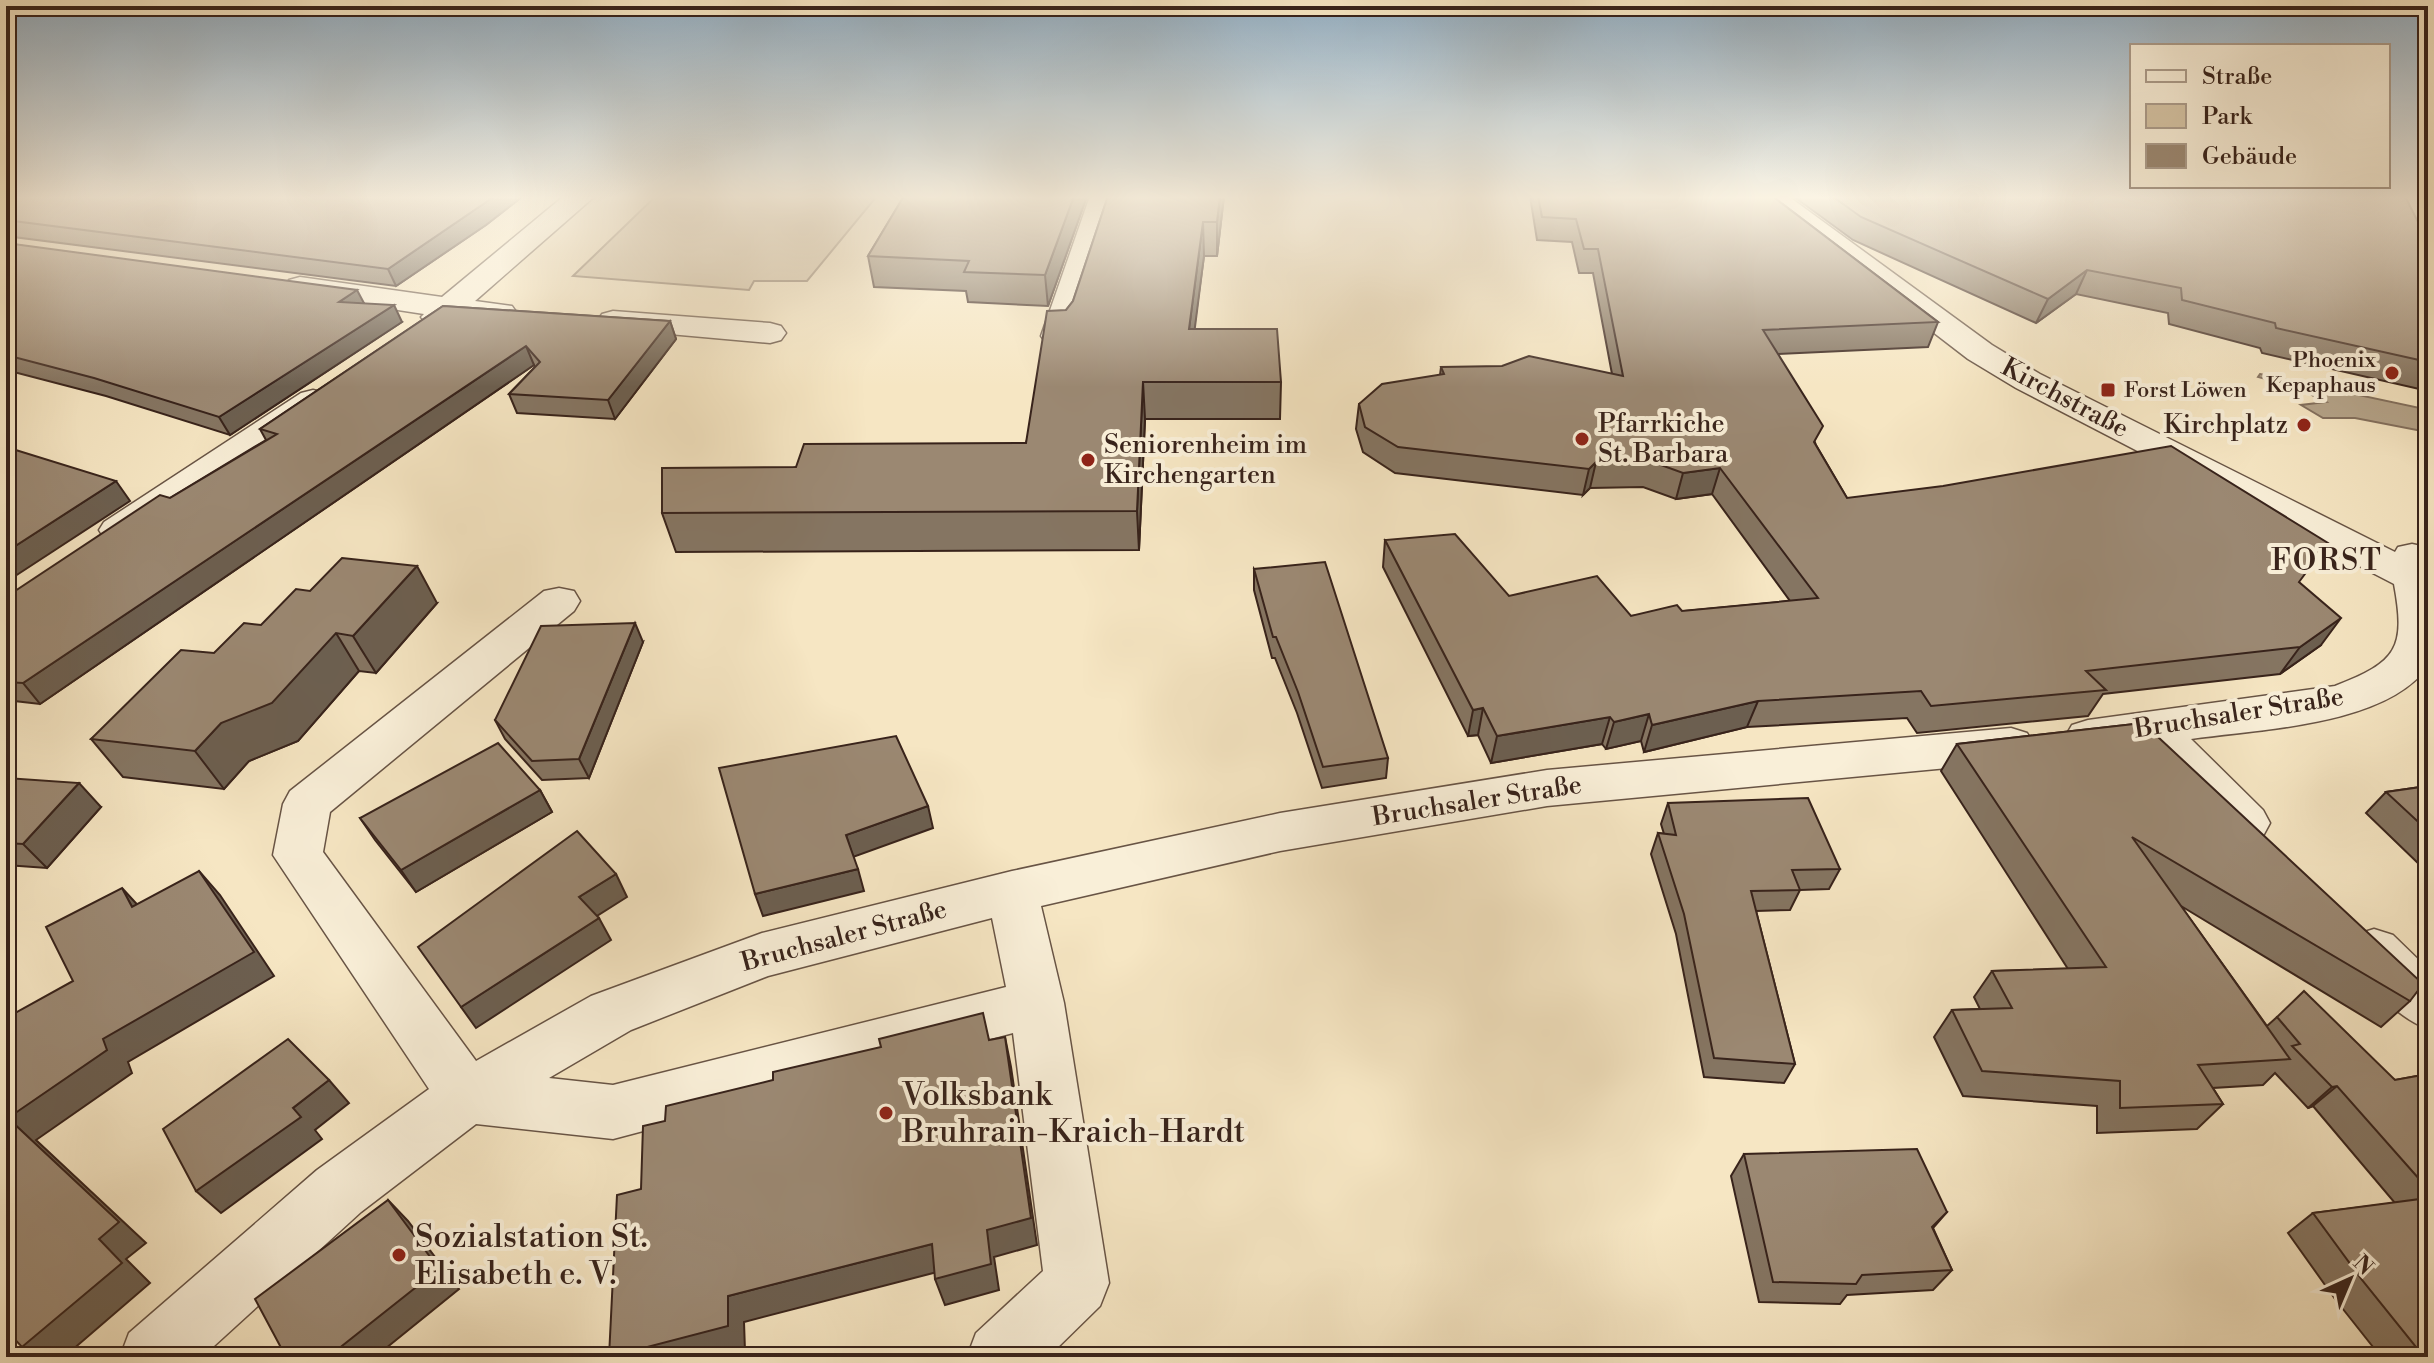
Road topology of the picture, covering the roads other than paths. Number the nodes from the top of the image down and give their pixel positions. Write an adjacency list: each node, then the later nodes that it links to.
1 (507, 260): 5 (street)
2 (1083, 260): 10 (street)
3 (1858, 260): 13 (street, Kirchstraße)
4 (274, 282): 5 (street)
5 (449, 309): 6 (street); 9 (street)
6 (526, 315)
7 (587, 319): 8 (street)
8 (770, 333)
9 (410, 335)
10 (1057, 336)
11 (345, 379): 12 (street)
12 (97, 544)
13 (2420, 559): 15 (street, Bruchsaler Straße)
14 (559, 601): 21 (street)
15 (2152, 728): 16 (street); 17 (street, Bruchsaler Straße)
16 (2273, 850)
17 (1012, 892): 19 (street); 21 (street, Bruchsaler Straße)
18 (2340, 916): 20 (street)
19 (1037, 1003): 21 (street); 23 (street)
20 (2428, 1005)
21 (467, 1096): 22 (street, Bruchsaler Straße)
22 (153, 1357)
23 (1000, 1357)

